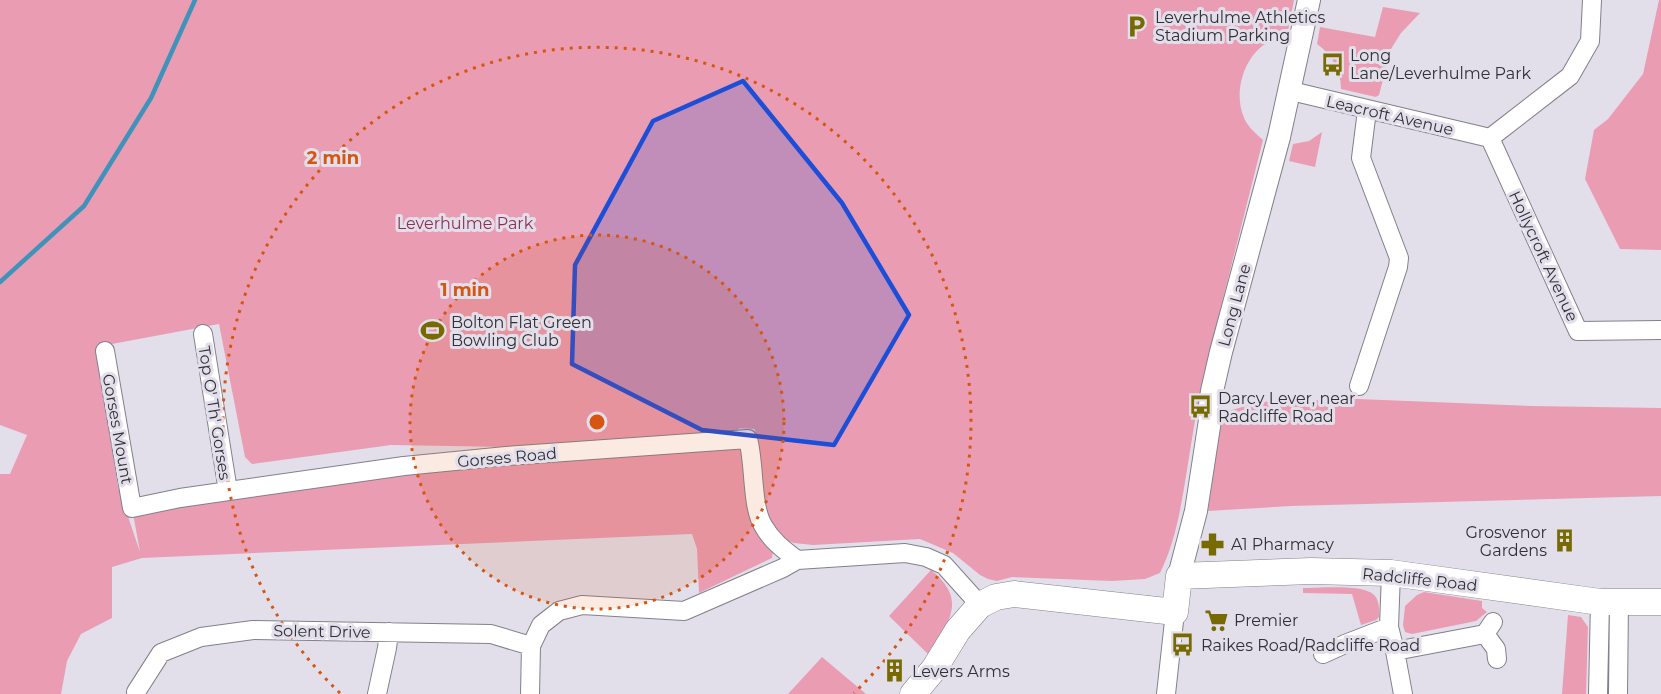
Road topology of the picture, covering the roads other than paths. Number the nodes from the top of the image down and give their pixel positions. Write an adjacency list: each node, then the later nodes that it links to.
1 (1309, 0): 3 (street, Long Lane)
2 (1592, 0): 5 (street)
3 (1290, 91): 4 (street, Leacroft Avenue); 14 (street, Long Lane)
4 (1367, 110): 5 (street, Leacroft Avenue); 9 (street)
5 (1490, 138): 6 (street, Hollycroft Avenue)
6 (1661, 330)
7 (203, 334): 10 (street, Top O' Th' Gorses)
8 (105, 351): 11 (street, Gorses Mount)
9 (1359, 386)
10 (228, 491): 11 (street, Gorses Road); 12 (street, Gorses Road)
11 (132, 508)
12 (797, 560): 17 (street); 22 (street)
13 (1390, 573): 14 (main road, Radcliffe Road); 15 (main road, Radcliffe Road); 20 (street)
14 (1178, 579): 18 (main road, Radcliffe Road); 19 (main road, Long Lane)
15 (1609, 602): 16 (main road, Radcliffe Road); 32 (street); 33 (street)
16 (1661, 602)
17 (980, 605): 18 (main road, Radcliffe Road); 29 (main road, Radcliffe Road)
18 (1115, 606): 19 (main road, Radcliffe Road)
19 (1174, 612): 30 (street)
20 (1389, 627): 23 (street); 24 (street)
21 (389, 632): 22 (street, Solent Drive); 26 (street, Solent Drive); 27 (street)
22 (531, 646): 28 (street)
23 (1395, 651): 25 (street); 31 (street)
24 (1323, 654)
25 (1497, 659)
26 (136, 692)
27 (377, 694)
28 (530, 694)
29 (913, 694)
30 (1166, 694)
31 (1403, 694)
32 (1598, 694)
33 (1618, 694)

